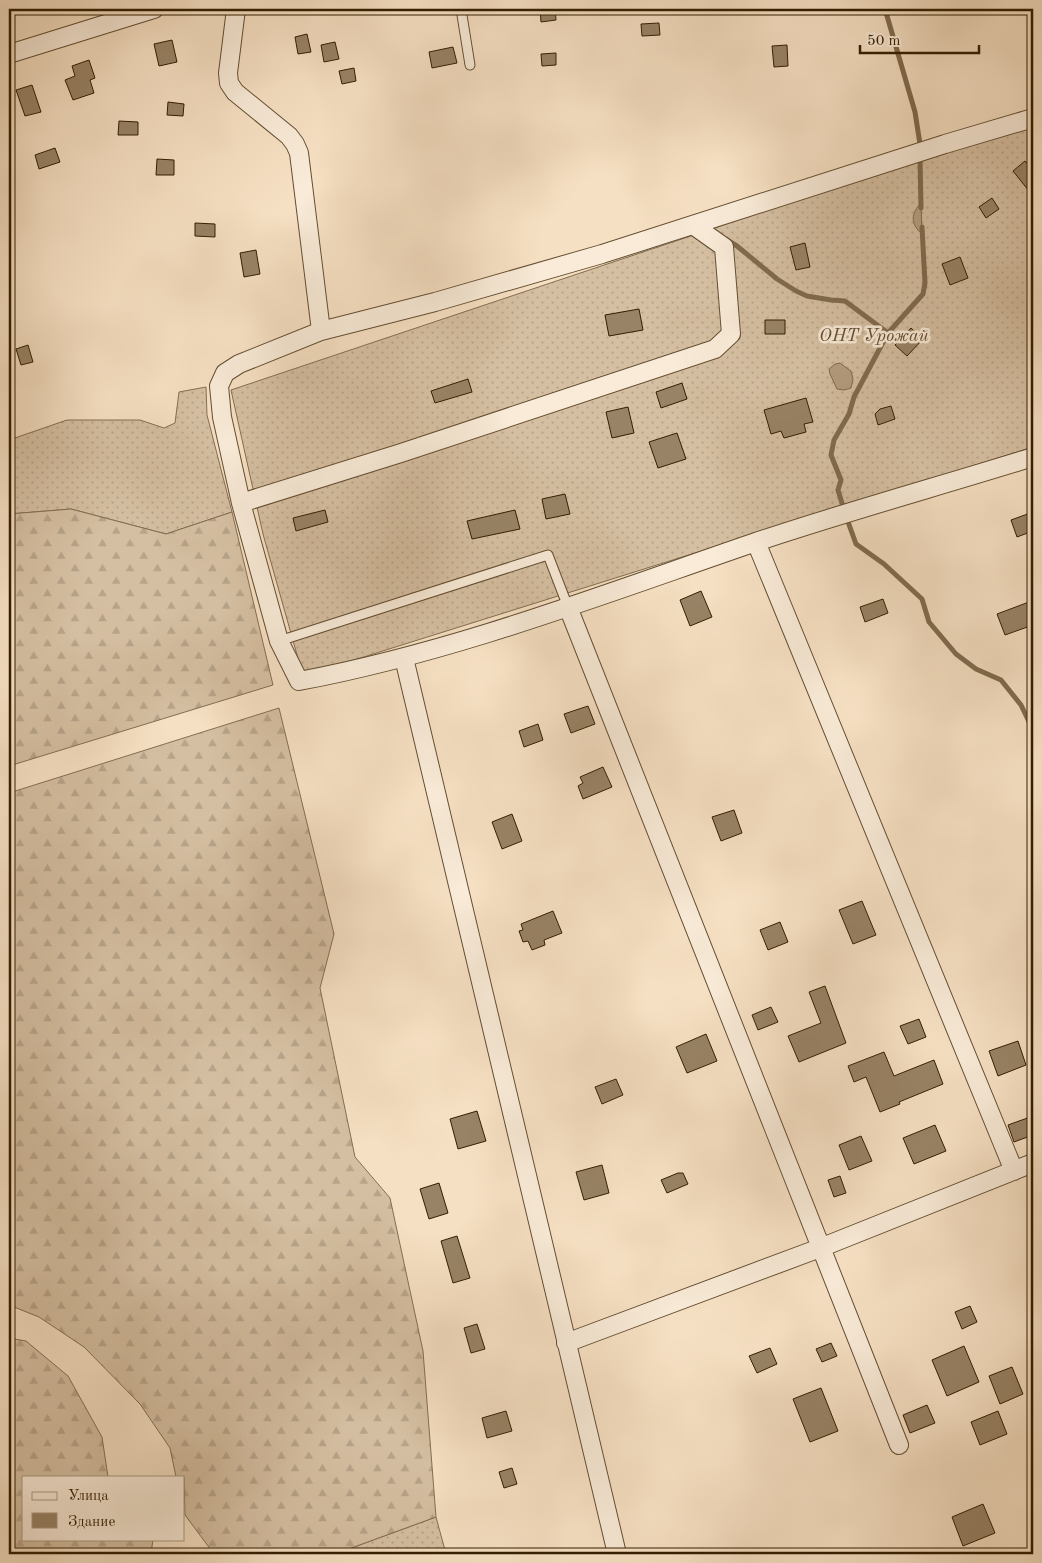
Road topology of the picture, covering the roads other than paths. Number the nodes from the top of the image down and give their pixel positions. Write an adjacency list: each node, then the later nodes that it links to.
1 (154, 9): 4 (street)
2 (236, 9): 8 (street)
3 (461, 9): 5 (lane)
4 (9, 54)
5 (470, 65)
6 (1033, 118): 7 (street)
7 (693, 225): 8 (street); 10 (street)
8 (321, 331): 10 (street)
9 (1033, 457): 11 (street)
10 (241, 503): 13 (street)
11 (756, 542): 12 (street); 16 (street)
12 (568, 607): 13 (lane); 14 (street); 17 (street)
13 (279, 641): 14 (street)
14 (404, 658): 18 (street)
15 (1033, 1163): 16 (street)
16 (1014, 1171): 17 (street)
17 (820, 1248): 18 (street); 19 (street)
18 (566, 1343): 20 (street)
19 (899, 1445)
20 (617, 1554)

